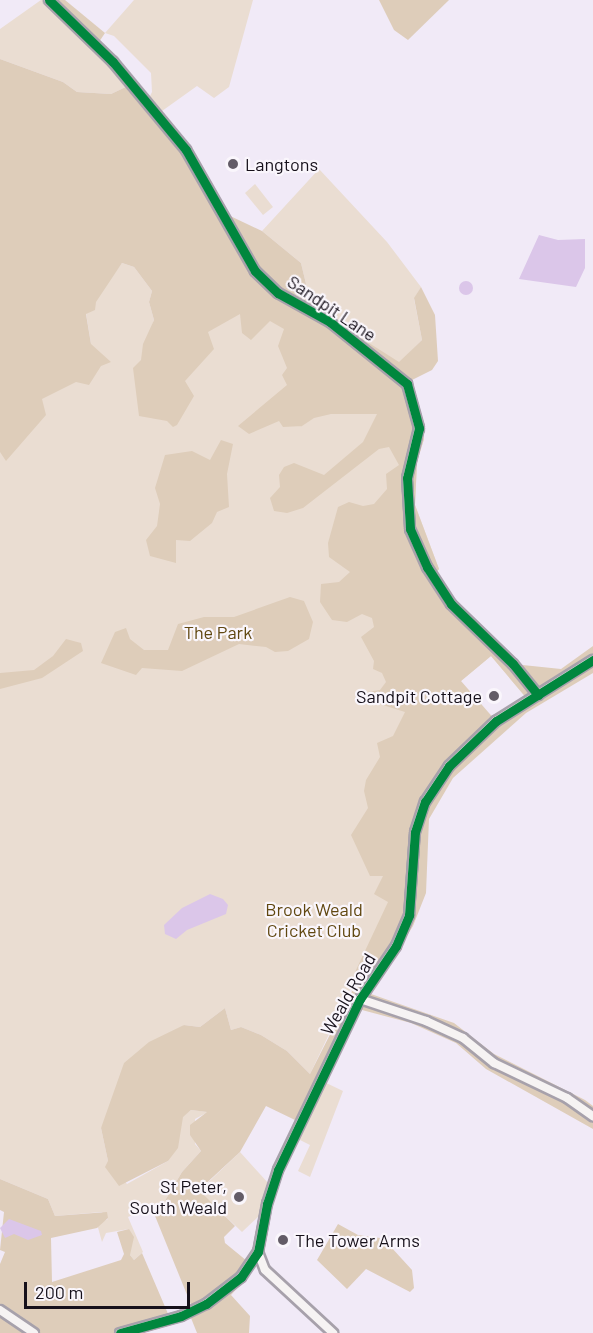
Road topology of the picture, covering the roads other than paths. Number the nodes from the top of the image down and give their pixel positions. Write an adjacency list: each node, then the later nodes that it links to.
1 (49, 0): 3 (street, Sandpit Lane)
2 (593, 660): 3 (street, Weald Road)
3 (538, 695): 4 (street, Weald Road)
4 (360, 999): 5 (street); 6 (street, Weald Road)
5 (593, 1116)
6 (258, 1252): 7 (street); 8 (street, Weald Road)
7 (263, 1268): 8 (street); 12 (street)
8 (246, 1270): 11 (street, Weald Road)
9 (0, 1311): 10 (street)
10 (34, 1333)
11 (120, 1333)
12 (333, 1333)

